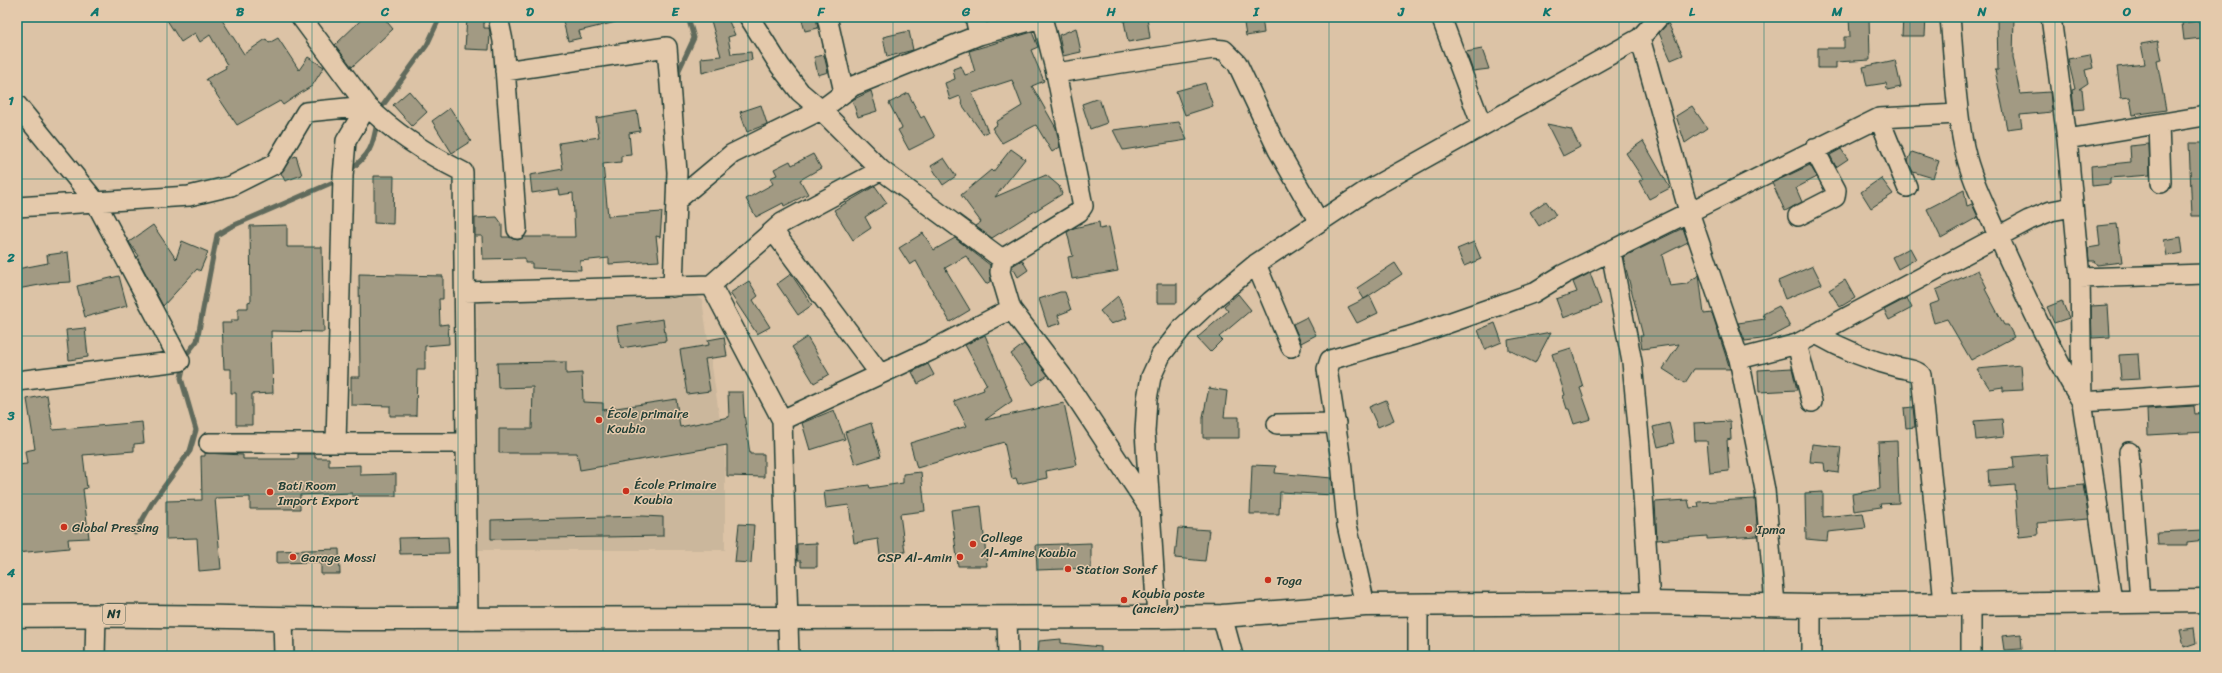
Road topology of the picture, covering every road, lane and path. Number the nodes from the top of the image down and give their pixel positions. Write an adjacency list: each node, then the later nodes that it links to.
1 (300, 17): 17 (street)
2 (498, 17): 13 (street)
3 (749, 17): 18 (street)
4 (827, 17): 15 (street)
5 (975, 17): 11 (street)
6 (1041, 17): 11 (street); 14 (street)
7 (1441, 17): 23 (street)
8 (1659, 17): 12 (street)
9 (1950, 17): 19 (street)
10 (2051, 17): 24 (street)
11 (979, 36): 15 (street)
12 (1640, 38): 23 (street); 33 (street)
13 (505, 71): 29 (street); 36 (street)
14 (1056, 73): 35 (street); 40 (street)
15 (844, 92): 18 (street)
16 (17, 105): 30 (street)
17 (367, 106): 30 (street); 46 (street); 60 (street)
18 (821, 110): 26 (street); 29 (street)
19 (1958, 114): 21 (street); 38 (street)
20 (2205, 116): 22 (street)
21 (1879, 118): 25 (street); 28 (street)
22 (2159, 124): 24 (street); 27 (street)
23 (1482, 126): 35 (street)
24 (2067, 139): 31 (street)
25 (1814, 149): 33 (street); 34 (street)
26 (881, 170): 37 (street); 40 (street)
27 (2161, 183)
28 (1907, 187)
29 (677, 200): 45 (street)
30 (95, 201): 32 (street); 53 (street)
31 (2072, 207): 38 (street); 43 (street)
32 (17, 208)
33 (1689, 212): 39 (street); 51 (street)
34 (1798, 216)
35 (1319, 222): 41 (street)
36 (517, 229)
37 (774, 232): 44 (street); 52 (street)
38 (1999, 237): 48 (street); 56 (street)
39 (1611, 252): 58 (street); 69 (street)
40 (1002, 259): 47 (street)
41 (1256, 264): 50 (street); 64 (street)
42 (2205, 274): 43 (street)
43 (2080, 278): 56 (street)
44 (711, 285): 45 (street); 57 (street)
45 (673, 287): 46 (street)
46 (464, 292): 61 (street)
47 (1011, 309): 52 (street); 64 (street)
48 (1816, 334): 49 (street); 70 (street)
49 (1797, 344): 51 (street); 55 (street)
50 (1291, 347)
51 (1739, 359): 71 (street)
52 (880, 374): 57 (street)
53 (17, 381)
54 (2205, 394): 56 (street)
55 (1812, 402)
56 (2082, 402): 65 (street)
57 (782, 420): 78 (street)
58 (1336, 423): 59 (street); 72 (street)
59 (1277, 424)
60 (336, 442): 61 (street); 62 (street)
61 (466, 442): 82 (street)
62 (209, 443)
63 (2129, 452): 66 (street)
64 (1150, 509): 80 (street)
65 (2112, 600): 66 (main road, N1); 68 (main road, N1)
66 (2140, 600): 67 (main road, N1)
67 (2205, 601)
68 (1971, 602): 70 (main road, N1); 90 (street)
69 (1650, 603): 71 (main road, N1); 73 (main road, N1)
70 (1944, 603): 74 (main road, N1)
71 (1775, 604): 74 (main road, N1)
72 (1365, 605): 73 (main road, N1); 77 (main road, N1)
73 (1418, 605): 88 (street)
74 (1811, 606): 89 (street)
75 (96, 614): 76 (main road, N1); 81 (main road, N1); 83 (street)
76 (17, 616)
77 (1222, 616): 80 (main road, N1); 87 (street)
78 (788, 617): 79 (main road, N1); 82 (main road, N1); 85 (street)
79 (1007, 617): 80 (main road, N1); 86 (street)
80 (1157, 617)
81 (283, 619): 82 (main road, N1); 84 (street)
82 (468, 619)
83 (95, 656)
84 (284, 656)
85 (789, 656)
86 (1008, 656)
87 (1233, 656)
88 (1418, 656)
89 (1811, 656)
90 (1971, 656)

